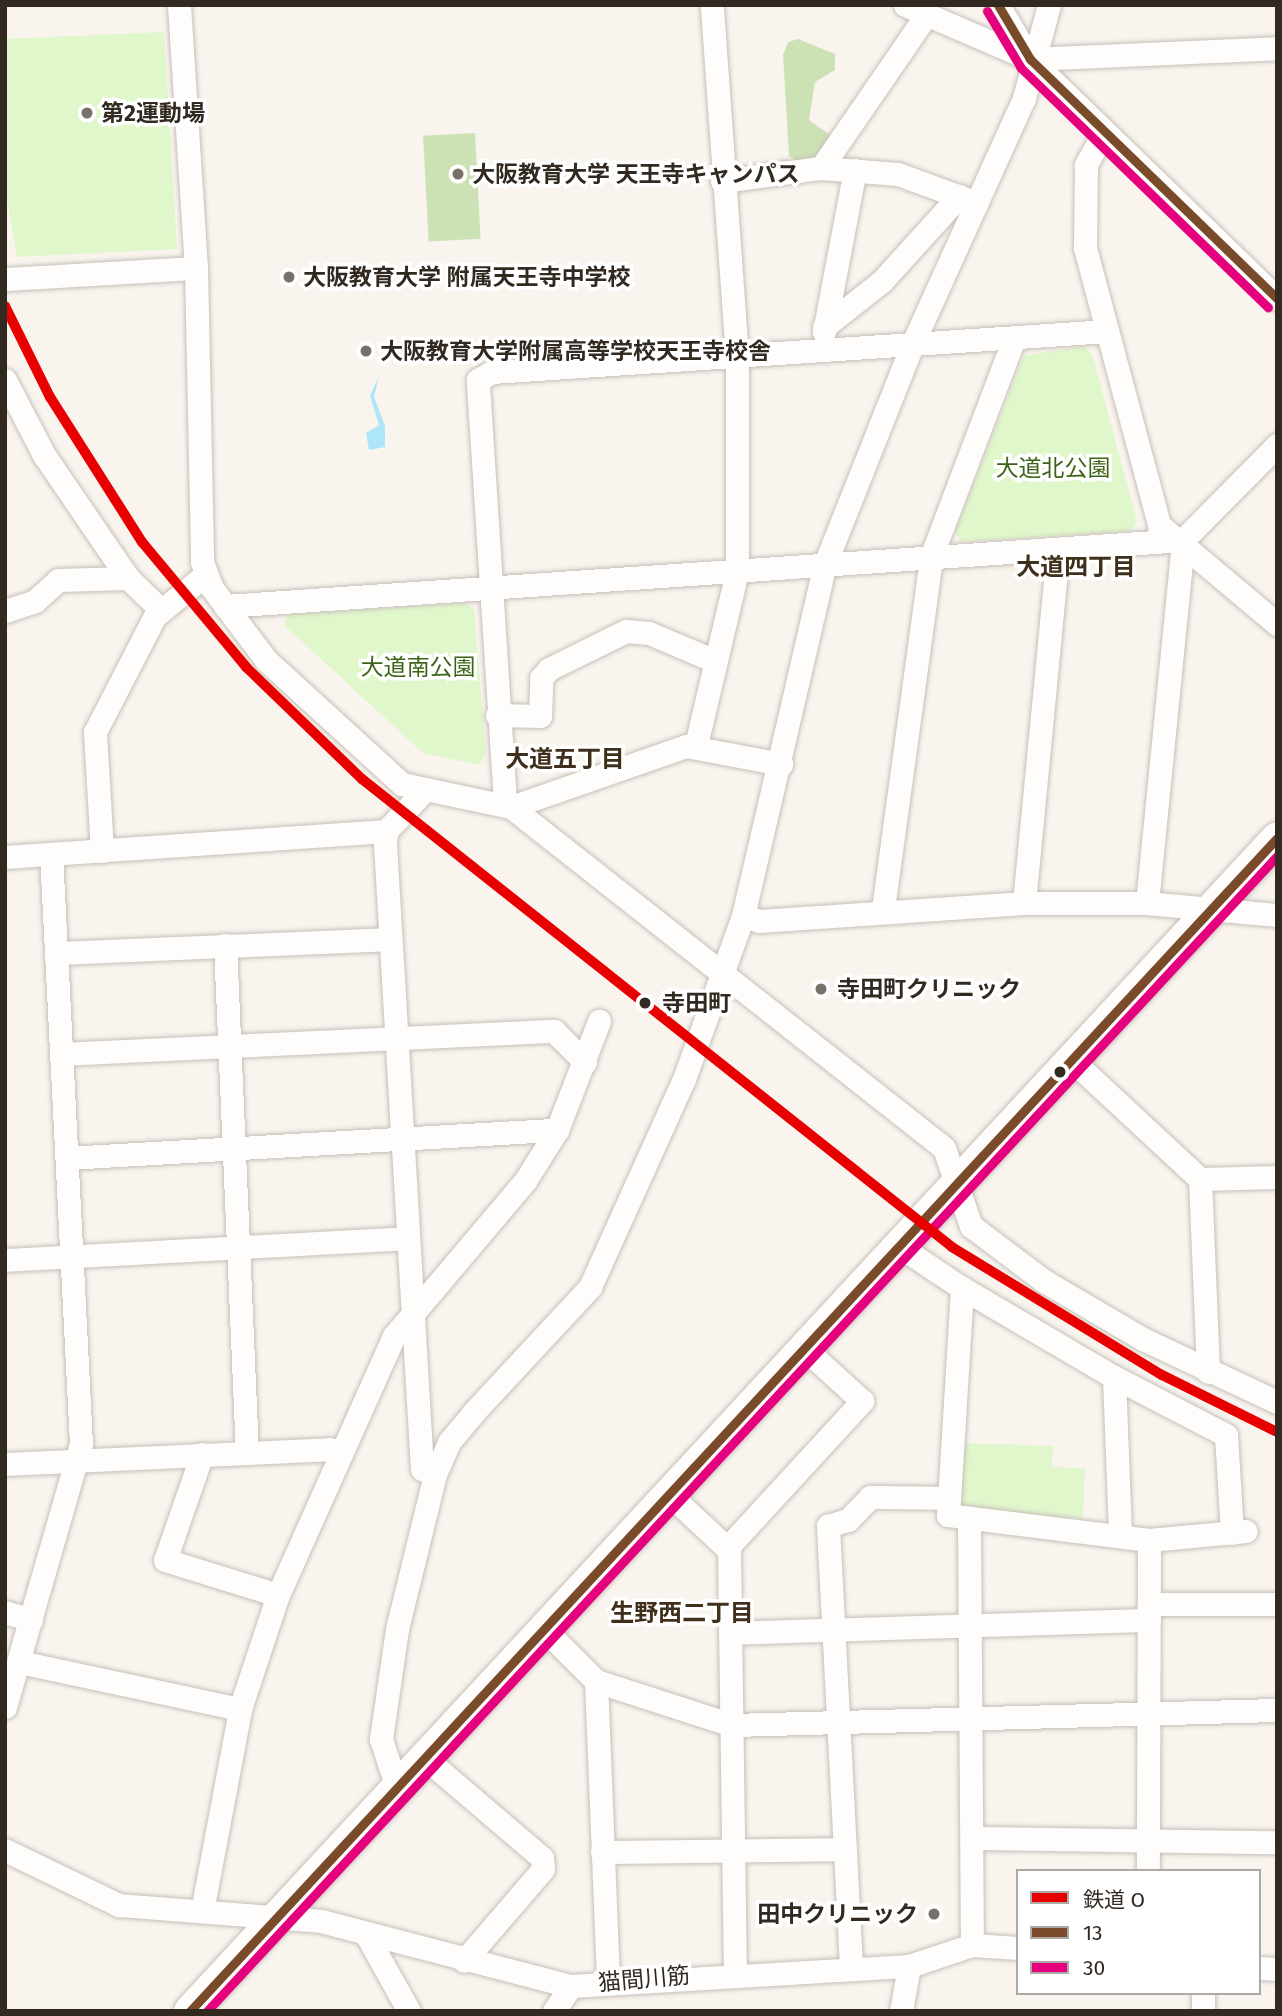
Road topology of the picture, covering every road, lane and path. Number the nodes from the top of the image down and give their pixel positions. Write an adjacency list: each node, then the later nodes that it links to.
1 (179, 5): 13 (street)
2 (712, 5): 11 (street)
3 (998, 5): 7 (street)
4 (1049, 5): 7 (street)
5 (916, 10): 7 (street); 9 (street)
6 (1277, 48): 7 (street)
7 (1030, 59): 8 (street); 12 (street)
8 (1104, 132): 15 (street); 17 (street)
9 (821, 167): 10 (street); 11 (street)
10 (855, 170): 12 (street); 16 (street)
11 (722, 181): 21 (street)
12 (968, 199): 16 (street); 19 (street)
13 (196, 268): 14 (street); 29 (street)
14 (5, 279)
15 (1277, 298)
16 (824, 327): 20 (street)
17 (1107, 331): 18 (street); 24 (street)
18 (1014, 339): 19 (street); 26 (street)
19 (912, 345): 20 (street); 27 (street)
20 (821, 352): 21 (street)
21 (737, 357): 28 (street); 31 (street)
22 (5, 380): 30 (street)
23 (1273, 457): 24 (street)
24 (1183, 540): 25 (street); 35 (street); 48 (street)
25 (1058, 550): 26 (street); 47 (street)
26 (931, 557): 27 (street); 49 (street)
27 (825, 564): 28 (street); 39 (street)
28 (737, 571): 31 (street); 36 (street)
29 (205, 575): 32 (street); 33 (street)
30 (128, 578): 33 (street); 34 (street)
31 (487, 586): 32 (street); 37 (street)
32 (225, 606): 40 (street)
33 (160, 609): 44 (street)
34 (5, 611)
35 (1277, 624)
36 (715, 661): 37 (street); 38 (street)
37 (497, 715): 41 (street)
38 (696, 745): 39 (street); 41 (street)
39 (781, 764): 52 (street)
40 (422, 793): 41 (street); 42 (street)
41 (508, 804): 56 (street)
42 (386, 831): 44 (street); 53 (street)
43 (1277, 838): 50 (highway)
44 (102, 851): 45 (street)
45 (51, 854): 46 (street); 55 (street)
46 (5, 857)
47 (1024, 904): 48 (street); 49 (street)
48 (1147, 904): 50 (street)
49 (883, 909): 52 (street)
50 (1209, 912): 51 (street); 62 (highway)
51 (1277, 915)
52 (743, 916): 56 (street)
53 (388, 939): 54 (street); 58 (street)
54 (225, 945): 55 (street); 59 (street)
55 (57, 953): 60 (street)
56 (725, 976): 69 (street); 86 (street)
57 (598, 1021): 61 (street)
58 (393, 1039): 59 (street); 61 (street); 64 (street)
59 (230, 1043): 60 (street); 65 (street)
60 (61, 1055): 66 (street)
61 (585, 1062): 63 (street)
62 (1074, 1062): 68 (street); 69 (highway)
63 (557, 1130): 64 (street); 76 (street)
64 (400, 1136): 65 (street); 70 (street)
65 (235, 1146): 66 (street); 71 (street)
66 (67, 1158): 73 (street)
67 (1277, 1177): 68 (street)
68 (1200, 1179): 78 (street)
69 (957, 1190): 72 (highway); 78 (street)
70 (407, 1238): 71 (street); 76 (street)
71 (240, 1247): 73 (street); 81 (street)
72 (902, 1248): 75 (street); 77 (highway)
73 (72, 1256): 74 (street); 84 (street)
74 (5, 1260)
75 (962, 1288): 79 (street); 88 (street)
76 (412, 1321): 83 (street); 86 (street)
77 (806, 1350): 87 (highway); 92 (street)
78 (1208, 1372): 80 (street)
79 (1114, 1377): 90 (street); 91 (street)
80 (1277, 1402)
81 (247, 1452): 82 (street); 83 (street)
82 (202, 1454): 84 (street); 93 (street)
83 (341, 1454): 93 (street)
84 (77, 1461): 85 (street); 97 (street)
85 (5, 1464)
86 (435, 1474): 112 (street)
87 (670, 1495): 92 (street); 100 (highway)
88 (949, 1498): 89 (street); 99 (street)
89 (969, 1523): 90 (street); 98 (street)
90 (1120, 1534): 91 (street)
91 (1149, 1540): 96 (street)
92 (727, 1548): 101 (street)
93 (278, 1595): 105 (street)
94 (1277, 1604): 96 (street)
95 (5, 1612): 97 (street)
96 (1149, 1612): 98 (street); 107 (street)
97 (31, 1620): 102 (street)
98 (972, 1625): 99 (street); 108 (street)
99 (832, 1628): 101 (street); 110 (street)
100 (545, 1630): 103 (street); 111 (highway)
101 (730, 1633): 109 (street)
102 (19, 1662): 104 (street); 105 (street)
103 (596, 1681): 109 (street); 119 (street)
104 (5, 1707)
105 (240, 1709): 121 (street)
106 (1277, 1710): 107 (street)
107 (1150, 1712): 108 (street); 114 (street)
108 (973, 1719): 110 (street); 113 (street)
109 (732, 1725): 110 (street); 118 (street)
110 (836, 1725): 116 (street)
111 (425, 1758): 112 (highway); 126 (street)
112 (397, 1788): 122 (highway)
113 (974, 1838): 114 (street); 124 (street)
114 (1148, 1839): 115 (street); 120 (street)
115 (1277, 1842)
116 (844, 1849): 118 (street); 127 (street)
117 (5, 1850): 121 (street, 猫間川筋)
118 (733, 1851): 119 (street); 129 (street)
119 (602, 1852): 130 (street)
120 (1148, 1869)
121 (202, 1911): 122 (street, 猫間川筋)
122 (276, 1917): 123 (street, 猫間川筋); 132 (highway)
123 (367, 1936): 126 (street, 猫間川筋); 133 (street)
124 (972, 1945): 125 (street, 猫間川筋); 128 (street, 猫間川筋)
125 (1016, 1948)
126 (464, 1961): 131 (street, 猫間川筋)
127 (851, 1966): 128 (street, 猫間川筋); 129 (street, 猫間川筋)
128 (909, 1966): 135 (street)
129 (734, 1973): 130 (street, 猫間川筋)
130 (608, 1982): 131 (street, 猫間川筋)
131 (571, 1986): 134 (street)
132 (190, 2011)
133 (409, 2011)
134 (554, 2011)
135 (901, 2011)

